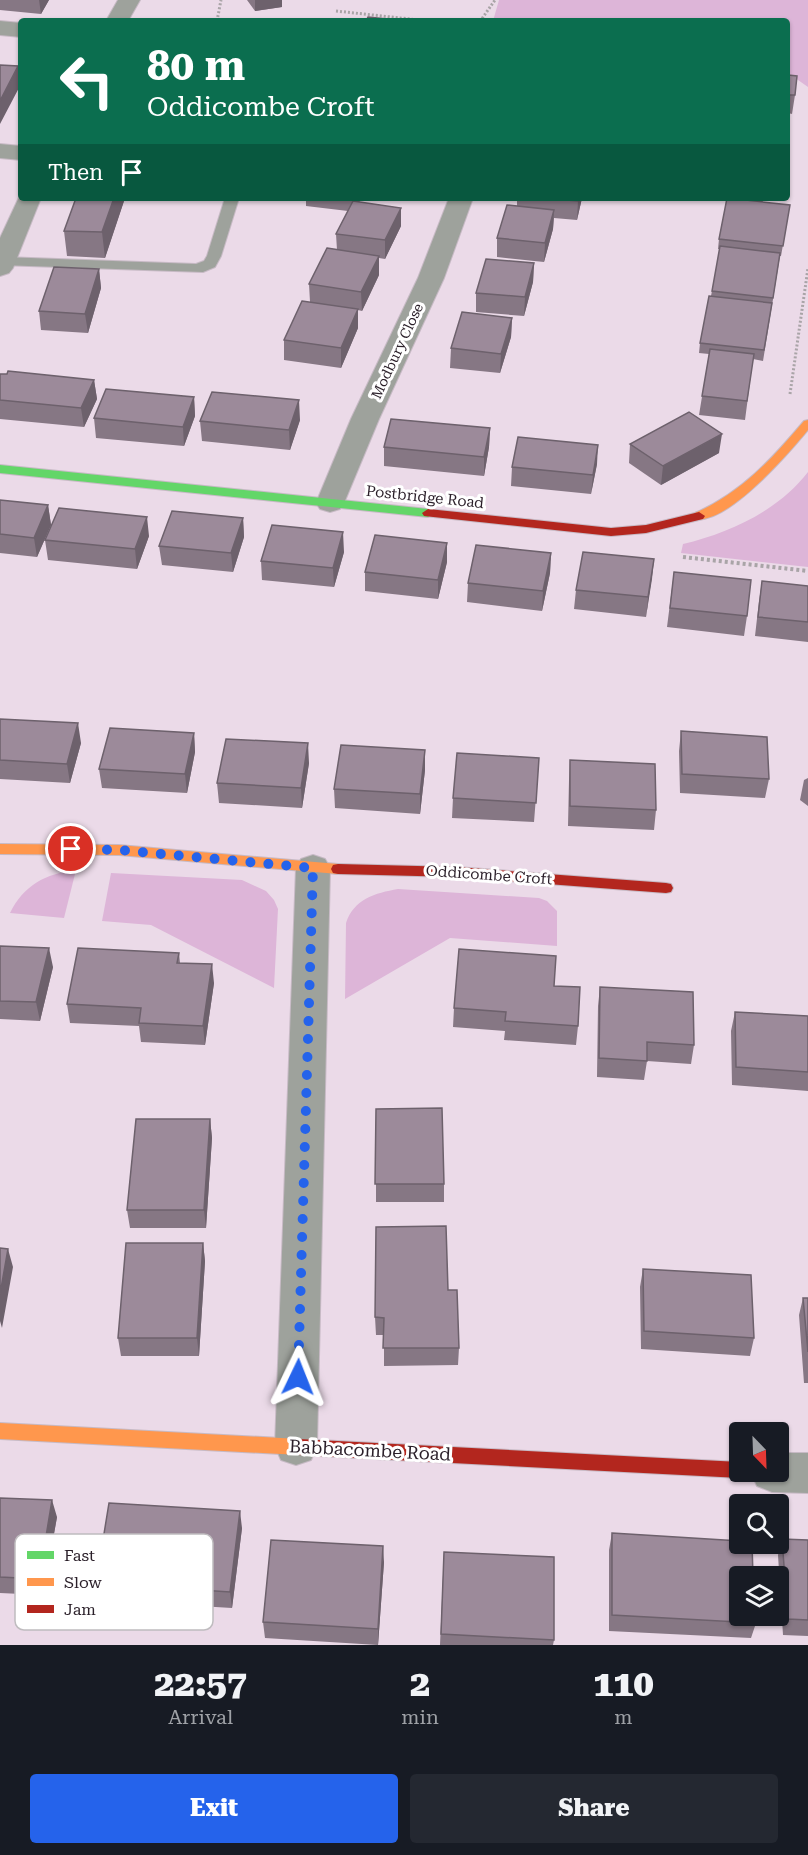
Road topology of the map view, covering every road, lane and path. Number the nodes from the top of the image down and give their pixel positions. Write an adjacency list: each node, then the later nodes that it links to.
1 (129, 0): 5 (street)
2 (221, 0): 6 (path)
3 (495, 0): 8 (path)
4 (336, 11): 7 (path)
5 (119, 18)
6 (218, 18)
7 (400, 18)
8 (482, 18)
9 (0, 28): 10 (street)
10 (18, 30)
11 (0, 151): 12 (street)
12 (18, 153)
13 (28, 201): 16 (street)
14 (231, 201): 16 (lane)
15 (460, 201): 21 (street, Modbury Close)
16 (1, 264)
17 (808, 268): 18 (path)
18 (789, 396)
19 (808, 423): 21 (street, Postbridge Road)
20 (0, 469): 21 (street, Postbridge Road)
21 (330, 503)
22 (680, 557): 23 (path)
23 (808, 571)
24 (0, 849): 25 (street, Oddicombe Croft)
25 (313, 868): 26 (street, Oddicombe Croft); 28 (street)
26 (666, 888)
27 (0, 1431): 28 (street, Babbacombe Road)
28 (296, 1446): 29 (street, Babbacombe Road)
29 (729, 1469)
30 (789, 1472): 31 (street)
31 (808, 1473)

